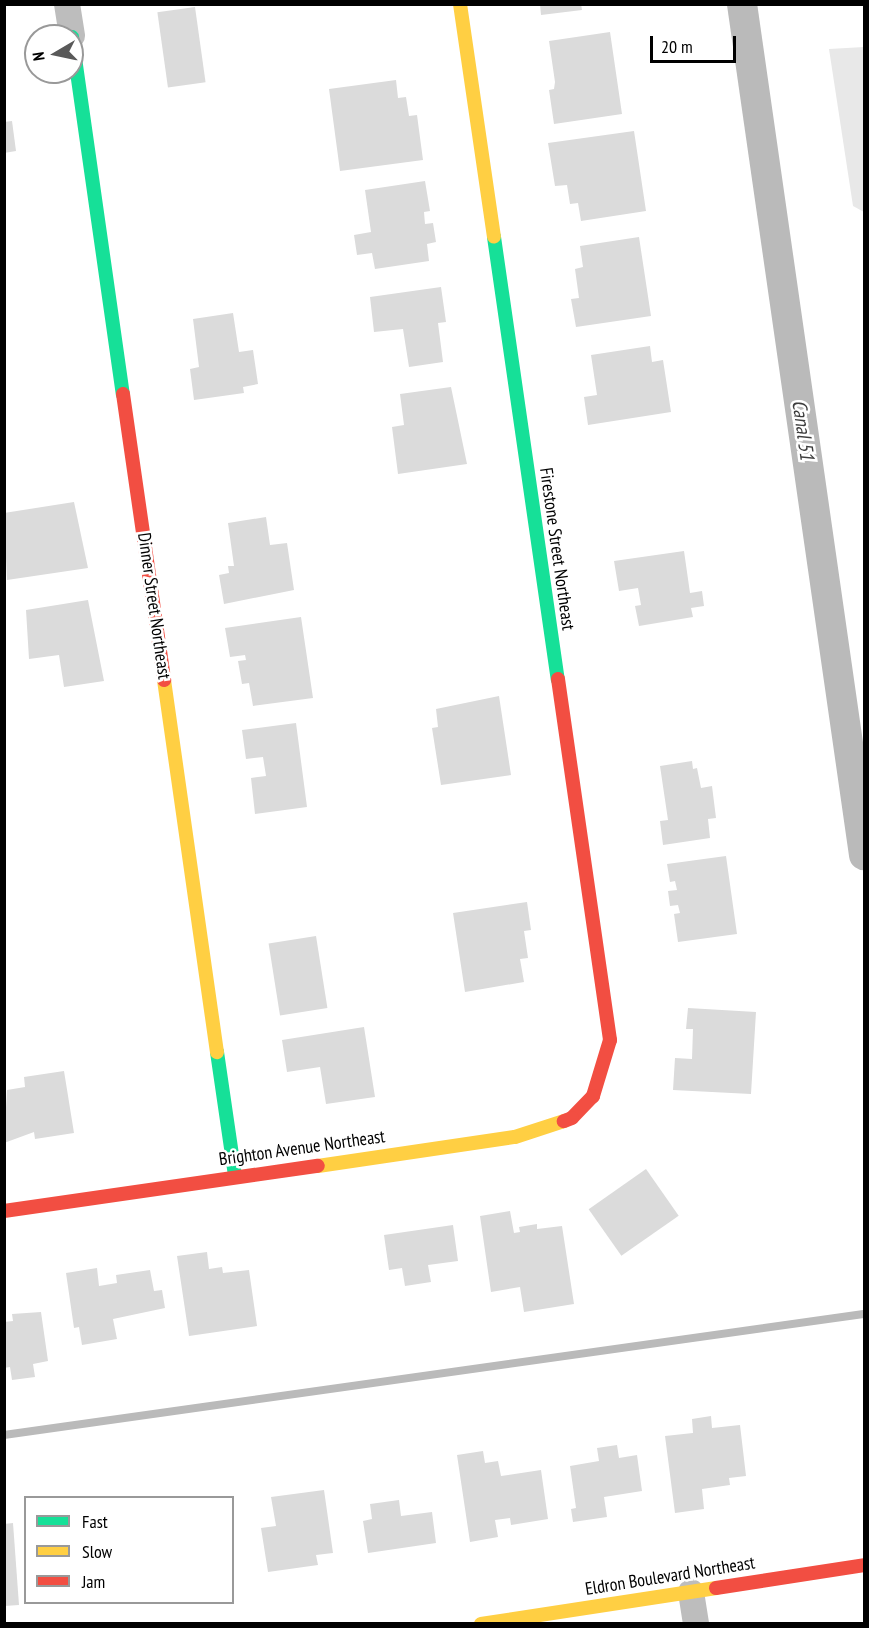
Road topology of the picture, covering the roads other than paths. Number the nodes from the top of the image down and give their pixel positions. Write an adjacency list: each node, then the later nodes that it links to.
1 (67, 4): 3 (street, Dinner Street Northeast)
2 (460, 4): 5 (street, Firestone Street Northeast)
3 (70, 24)
4 (79, 84): 6 (street, Dinner Street Northeast)
5 (593, 1096): 6 (street, Brighton Avenue Northeast)
6 (235, 1175): 7 (street, Brighton Avenue Northeast)
7 (4, 1211)
8 (864, 1565): 9 (street, Eldron Boulevard Northeast)
9 (691, 1592): 10 (street, Eldron Boulevard Northeast); 11 (street)
10 (481, 1623)
11 (696, 1623)

